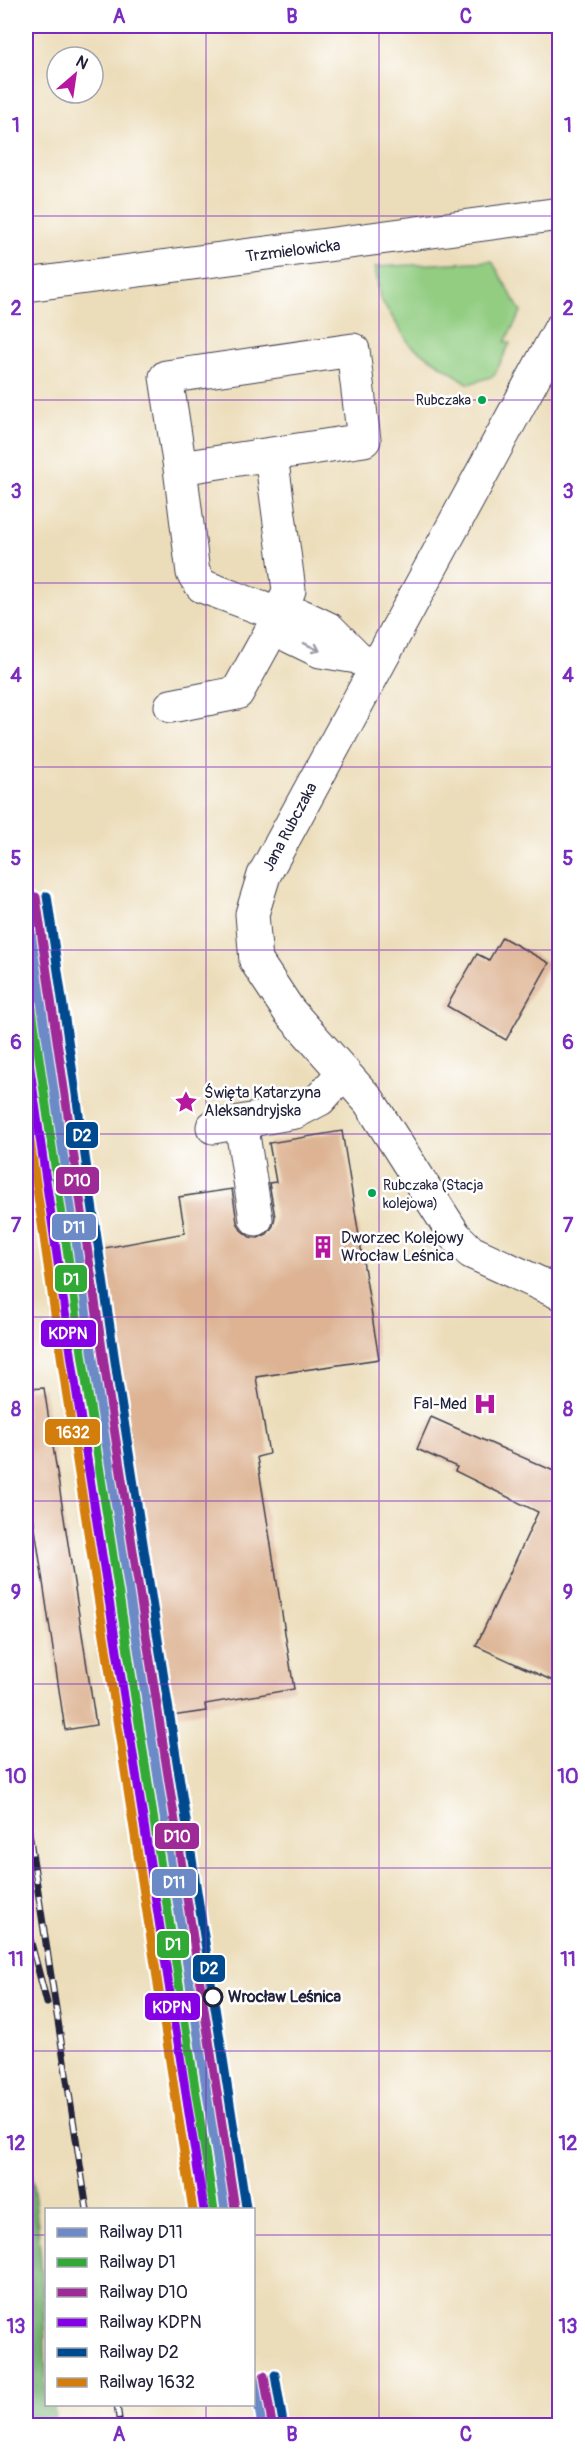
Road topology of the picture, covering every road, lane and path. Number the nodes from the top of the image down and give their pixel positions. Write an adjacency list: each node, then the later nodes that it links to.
1 (560, 214): 2 (street, Trzmielowicka)
2 (26, 285)
3 (560, 329): 7 (street, Jana Rubczaka)
4 (271, 455): 5 (street); 5 (street); 6 (street)
5 (180, 468): 6 (street)
6 (280, 615): 7 (street); 8 (street)
7 (367, 662): 9 (street, Jana Rubczaka)
8 (171, 706)
9 (344, 1072): 10 (street); 11 (street, Jana Rubczaka)
10 (256, 1219)
11 (560, 1293)

